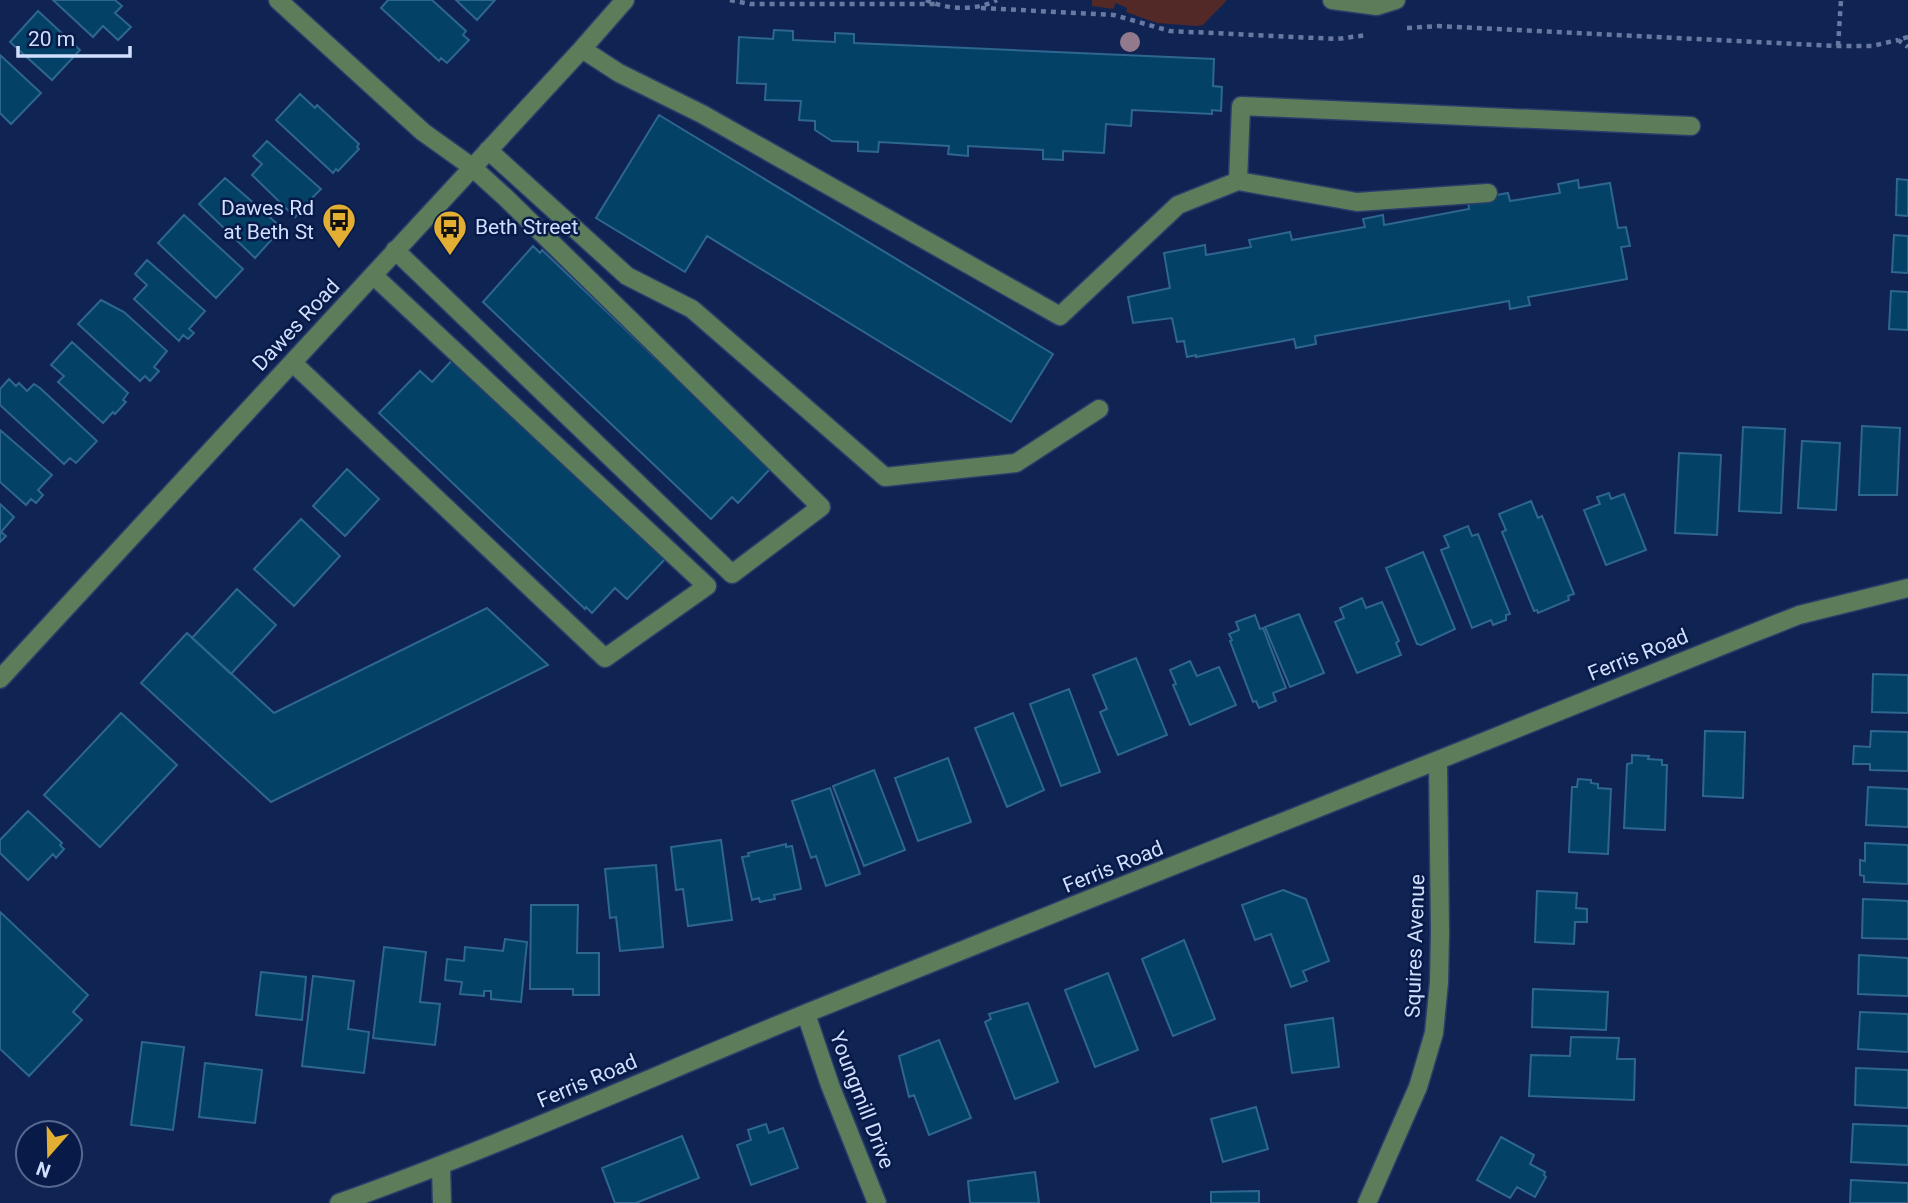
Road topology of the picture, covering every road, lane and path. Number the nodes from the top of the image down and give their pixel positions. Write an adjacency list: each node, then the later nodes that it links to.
1 (278, 0): 20 (street)
2 (625, 0): 17 (street, Dawes Road)
3 (730, 0): 9 (path)
4 (926, 0): 9 (path)
5 (997, 0): 10 (path)
6 (1332, 0): 7 (street)
7 (1396, 0)
8 (1841, 0): 15 (path)
9 (935, 4): 10 (path)
10 (981, 8): 12 (path)
11 (1398, 29): 15 (path)
12 (1375, 33)
13 (1908, 37): 14 (path)
14 (1898, 40): 15 (path); 16 (path)
15 (1838, 46)
16 (1908, 47)
17 (582, 49): 19 (street, Dawes Road); 21 (street)
18 (1691, 126): 21 (street)
19 (488, 150): 20 (street, Dawes Road); 26 (street)
20 (472, 167): 23 (street, Dawes Road); 23 (street)
21 (1238, 181): 22 (street)
22 (1488, 193)
23 (395, 250): 24 (street, Dawes Road)
24 (373, 275): 25 (street, Dawes Road); 25 (street)
25 (293, 363): 28 (street, Dawes Road)
26 (1100, 409)
27 (1908, 588): 29 (street, Ferris Road)
28 (0, 679)
29 (1438, 762): 30 (street, Ferris Road); 35 (street, Squires Avenue)
30 (806, 1014): 31 (street, Ferris Road); 34 (street, Youngmill Drive)
31 (441, 1167): 32 (street, Ferris Road); 33 (street)
32 (339, 1203)
33 (442, 1203)
34 (877, 1203)
35 (1367, 1203)

